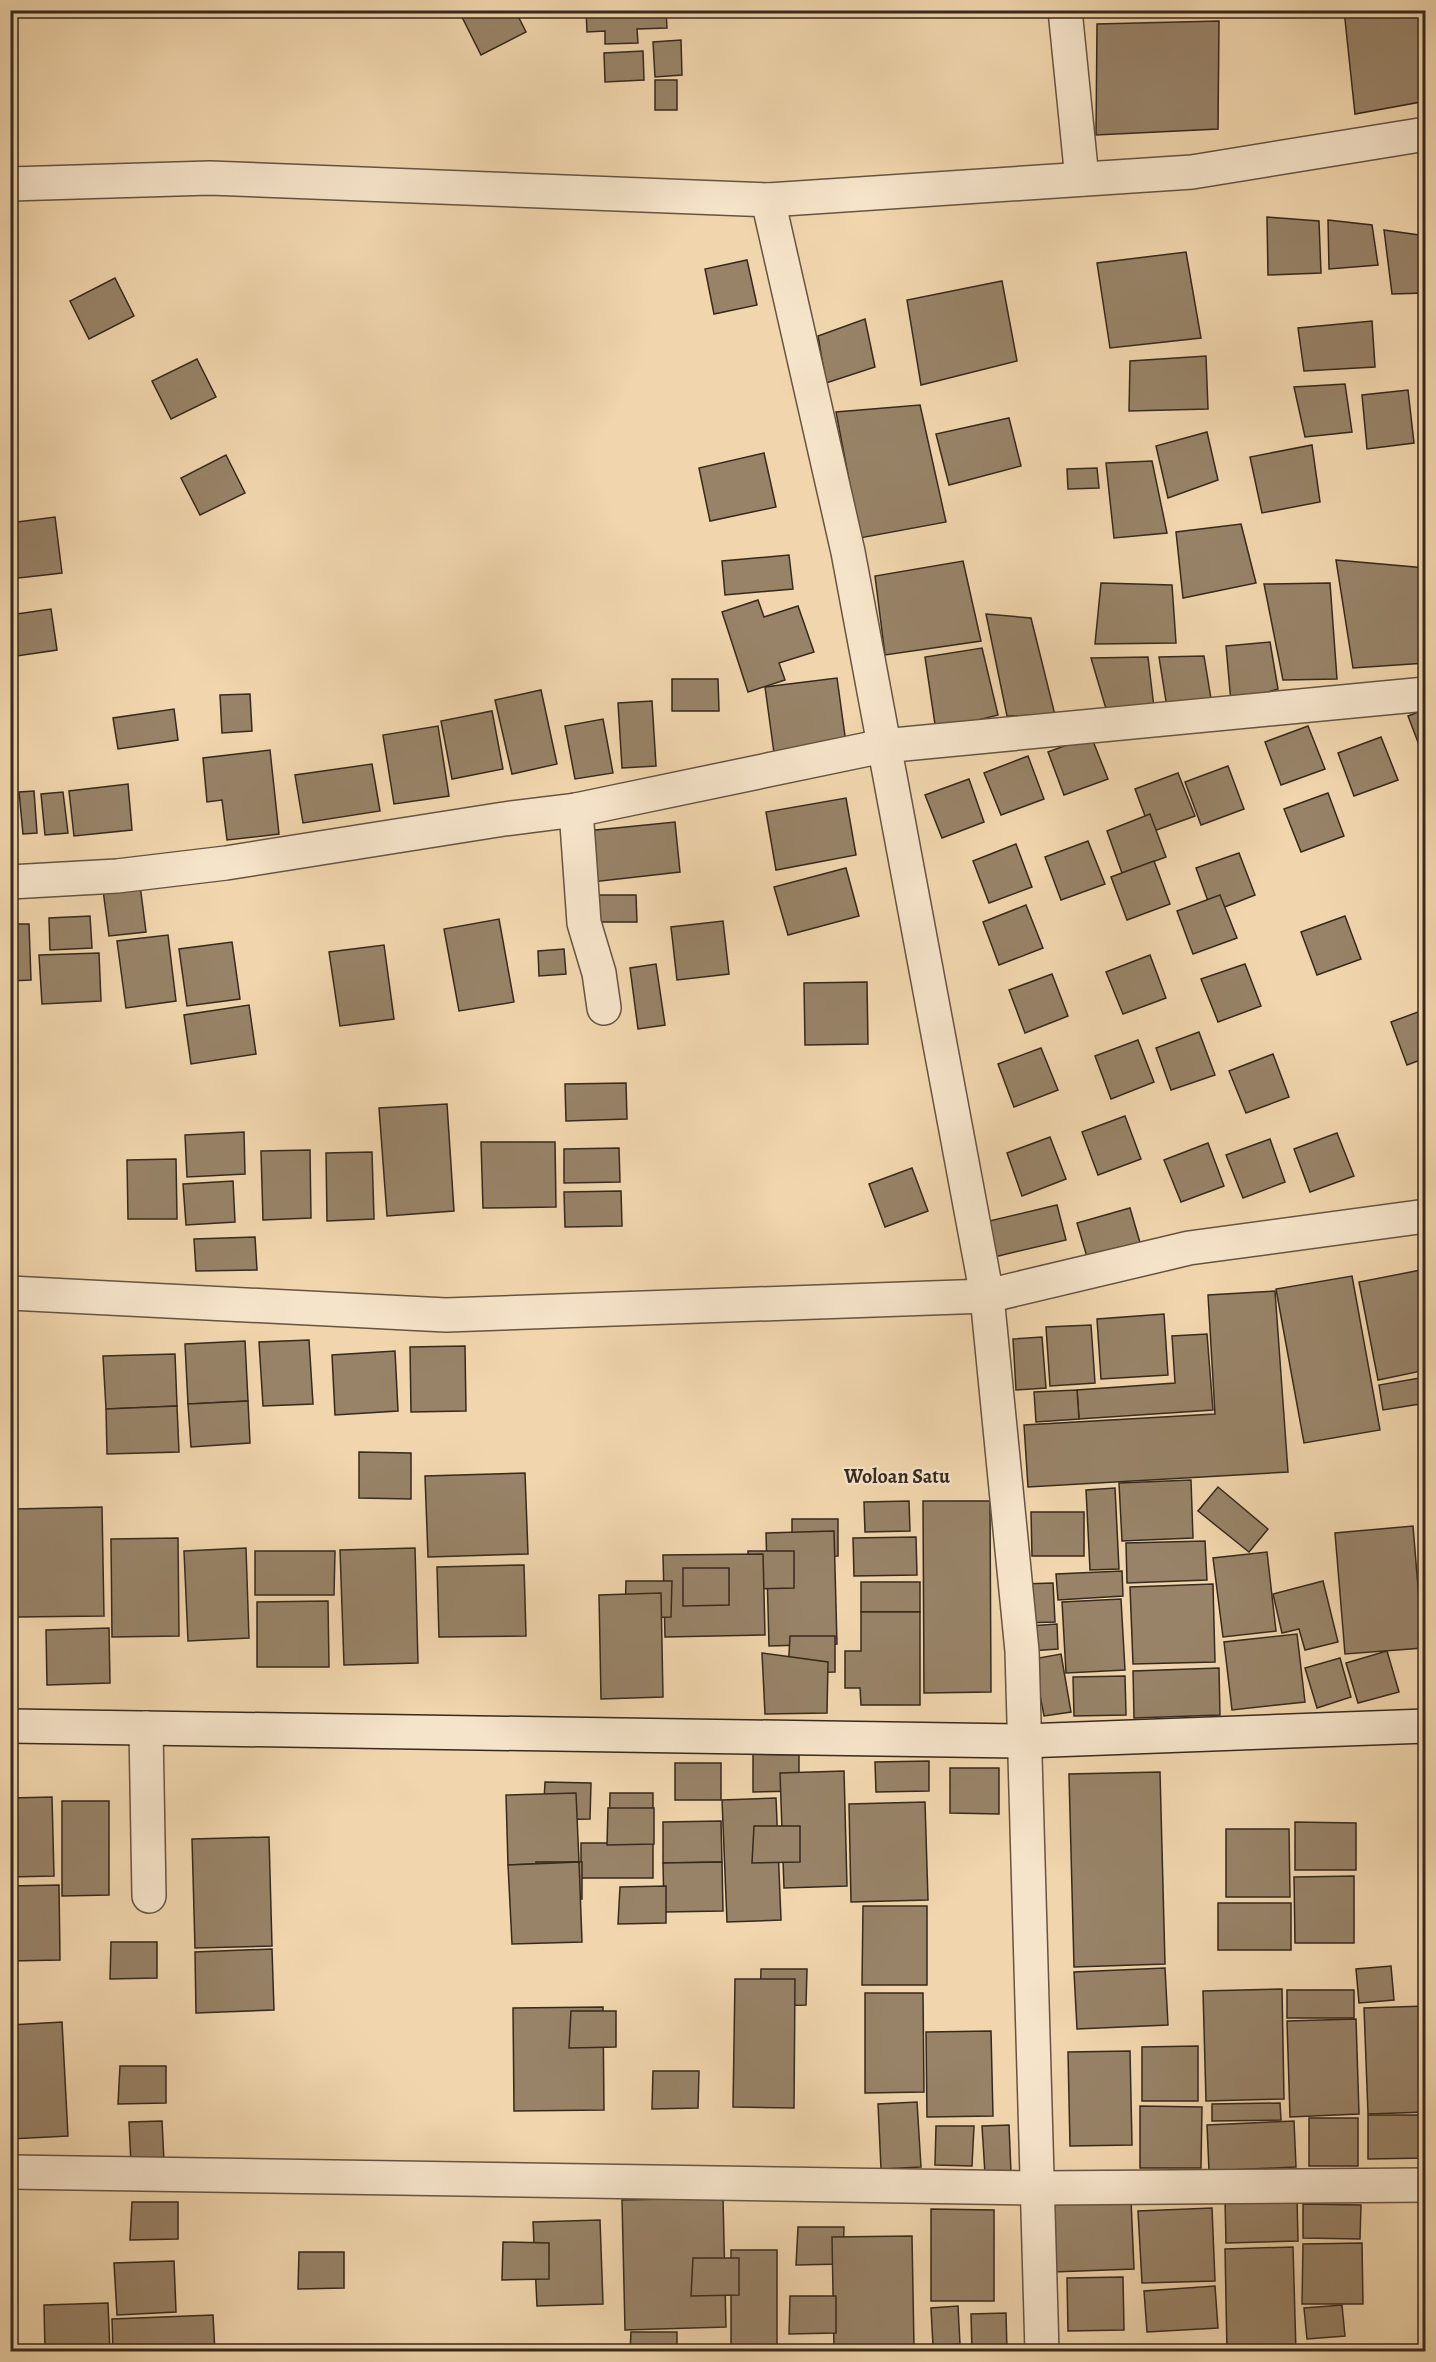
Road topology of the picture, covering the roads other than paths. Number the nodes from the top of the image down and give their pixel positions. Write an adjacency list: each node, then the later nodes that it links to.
1 (1065, 10): 3 (street)
2 (1425, 135): 3 (street)
3 (1082, 179): 5 (street)
4 (10, 184): 5 (street)
5 (768, 200): 7 (street)
6 (1425, 693): 7 (street)
7 (883, 746): 8 (street); 13 (street)
8 (576, 810): 9 (street); 10 (street)
9 (10, 882)
10 (604, 1008)
11 (1425, 1216): 13 (street)
12 (10, 1293): 13 (street)
13 (987, 1296): 17 (street)
14 (10, 1726): 16 (street)
15 (1425, 1726): 17 (street)
16 (146, 1728): 17 (street); 18 (street)
17 (1024, 1741): 21 (street)
18 (149, 1896)
19 (10, 2172): 21 (street)
20 (1425, 2185): 21 (street)
21 (1038, 2188): 22 (street)
22 (1042, 2352)

